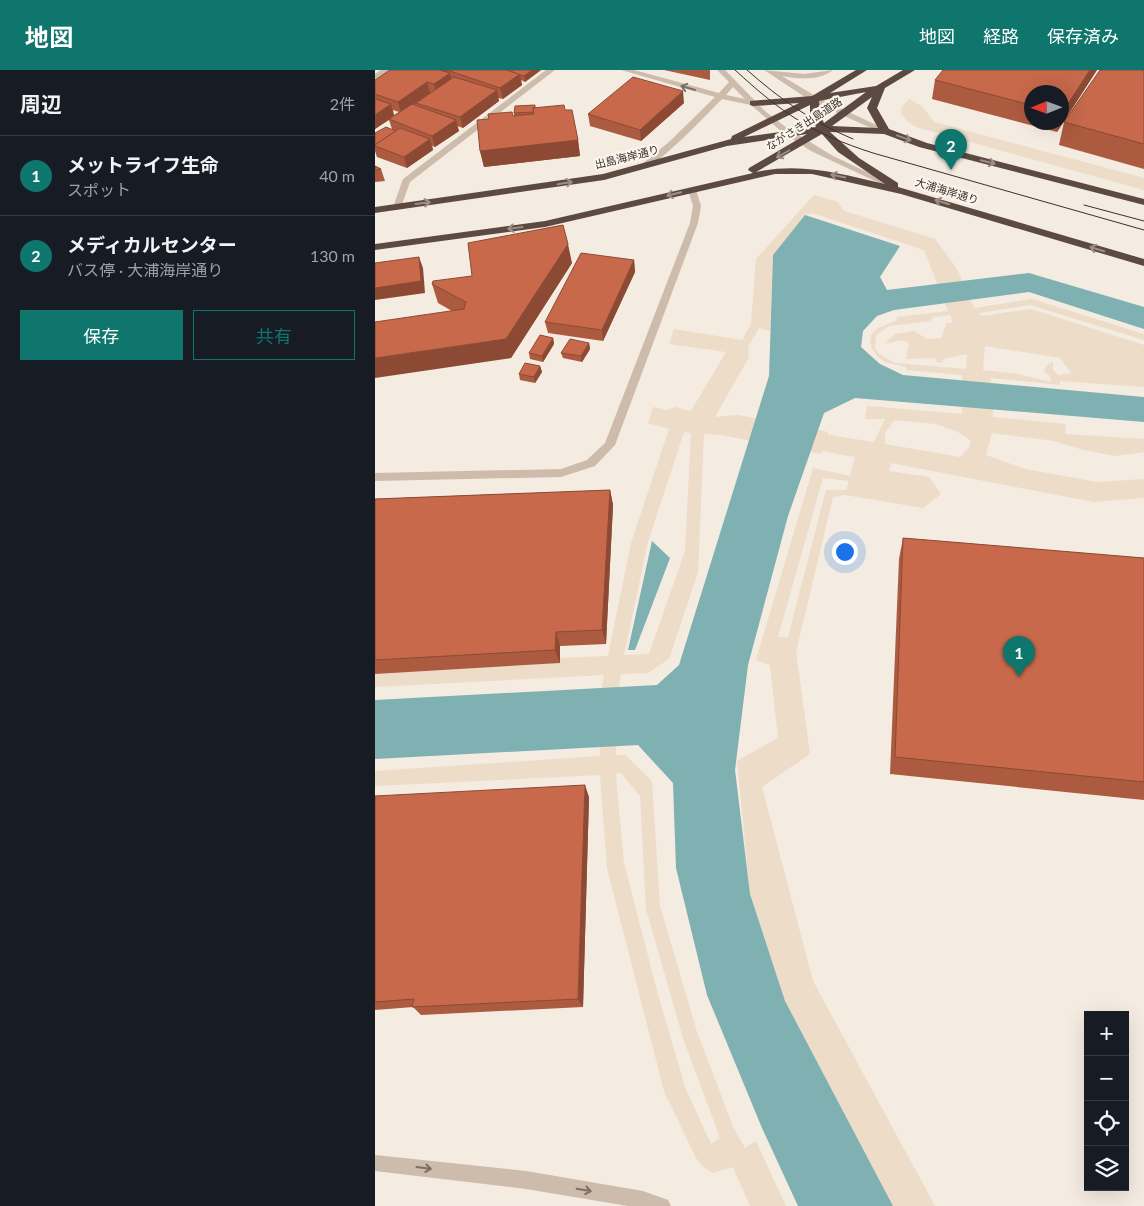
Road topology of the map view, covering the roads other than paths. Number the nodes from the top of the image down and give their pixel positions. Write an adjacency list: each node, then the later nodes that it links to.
1 (386, 70): 9 (street)
2 (551, 70): 27 (street)
3 (625, 70): 12 (street, one-way to 3)
4 (721, 70): 10 (street)
5 (769, 70): 6 (street); 13 (street)
6 (829, 70)
7 (909, 70): 11 (highway, ながさき出島道路)
8 (857, 72): 13 (highway, ながさき出島道路)
9 (375, 77)
10 (733, 81): 12 (street); 14 (street)
11 (881, 86): 13 (highway, ながさき出島道路); 15 (highway, ながさき出島道路); 18 (highway)
12 (720, 96): 14 (street); 22 (street)
13 (813, 99): 14 (highway); 15 (street); 16 (highway, ながさき出島道路); 17 (highway)
14 (753, 103): 16 (street)
15 (845, 114): 17 (highway, ながさき出島道路); 18 (street)
16 (771, 119): 19 (street); 20 (highway, ながさき出島道路)
17 (823, 129): 18 (highway, 出島海岸通り); 19 (highway, 出島海岸通り); 21 (highway, ながさき出島道路); 25 (highway)
18 (885, 131): 26 (highway, one-way to 26)
19 (789, 133): 20 (highway, 出島海岸通り); 21 (street)
20 (726, 143): 22 (highway, 出島海岸通り)
21 (802, 143): 23 (highway, ながさき出島道路, one-way to 23); 25 (street)
22 (645, 166): 27 (highway, 出島海岸通り, one-way to 22)
23 (738, 178): 24 (highway); 25 (highway, 大浦海岸通り, one-way to 23)
24 (692, 190): 29 (highway, one-way to 29); 31 (street)
25 (903, 191): 30 (highway, 大浦海岸通り, one-way to 25)
26 (1144, 202)
27 (397, 207): 28 (highway, 出島海岸通り)
28 (375, 210)
29 (375, 247)
30 (1144, 263)
31 (375, 477)
32 (375, 1163): 33 (street, one-way to 33)
33 (662, 1206)

